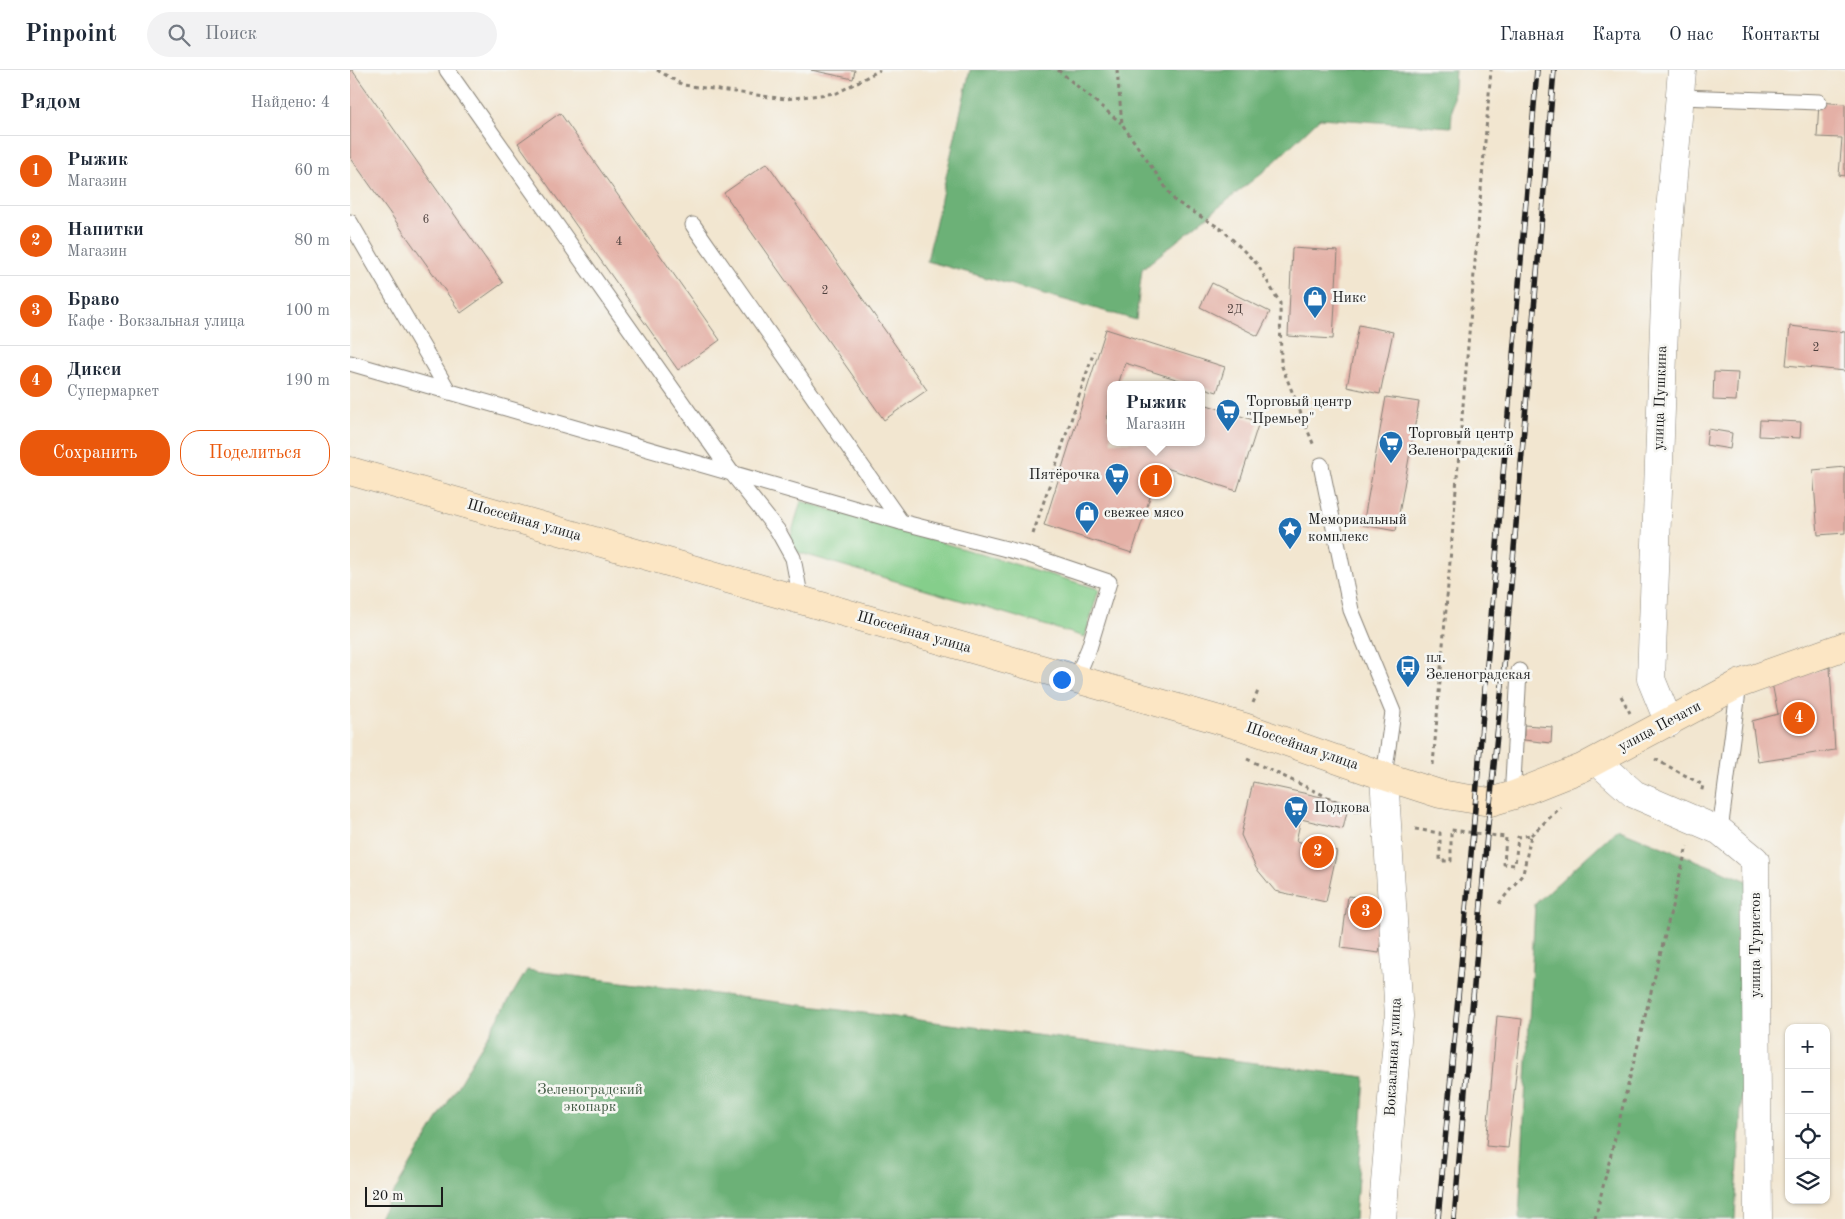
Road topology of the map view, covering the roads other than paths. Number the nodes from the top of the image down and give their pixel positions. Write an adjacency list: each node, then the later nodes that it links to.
1 (447, 70): 11 (lane)
2 (1682, 70): 3 (street, улица Пушкина)
3 (1680, 97): 4 (lane); 18 (street, улица Пушкина)
4 (1819, 102)
5 (350, 222): 8 (lane)
6 (693, 225): 12 (lane)
7 (350, 363): 8 (lane)
8 (449, 392): 11 (lane)
9 (1321, 465): 20 (lane)
10 (350, 471): 13 (street, Шоссейная улица)
11 (731, 472): 12 (lane); 13 (lane)
12 (901, 522): 16 (lane)
13 (801, 600): 16 (street, Шоссейная улица)
14 (1845, 646): 17 (street, улица Печати)
15 (1519, 671): 21 (lane)
16 (1076, 680): 20 (street, Шоссейная улица)
17 (1738, 684): 18 (street, улица Печати); 23 (lane)
18 (1669, 723): 19 (street, улица Печати)
19 (1597, 761): 21 (street, улица Печати); 23 (street, улица Туристов)
20 (1384, 776): 22 (street, Шоссейная улица); 24 (street, Вокзальная улица)
21 (1514, 795): 22 (street, улица Печати)
22 (1475, 800)
23 (1720, 830): 25 (street, улица Туристов)
24 (1382, 1219)
25 (1758, 1219)

